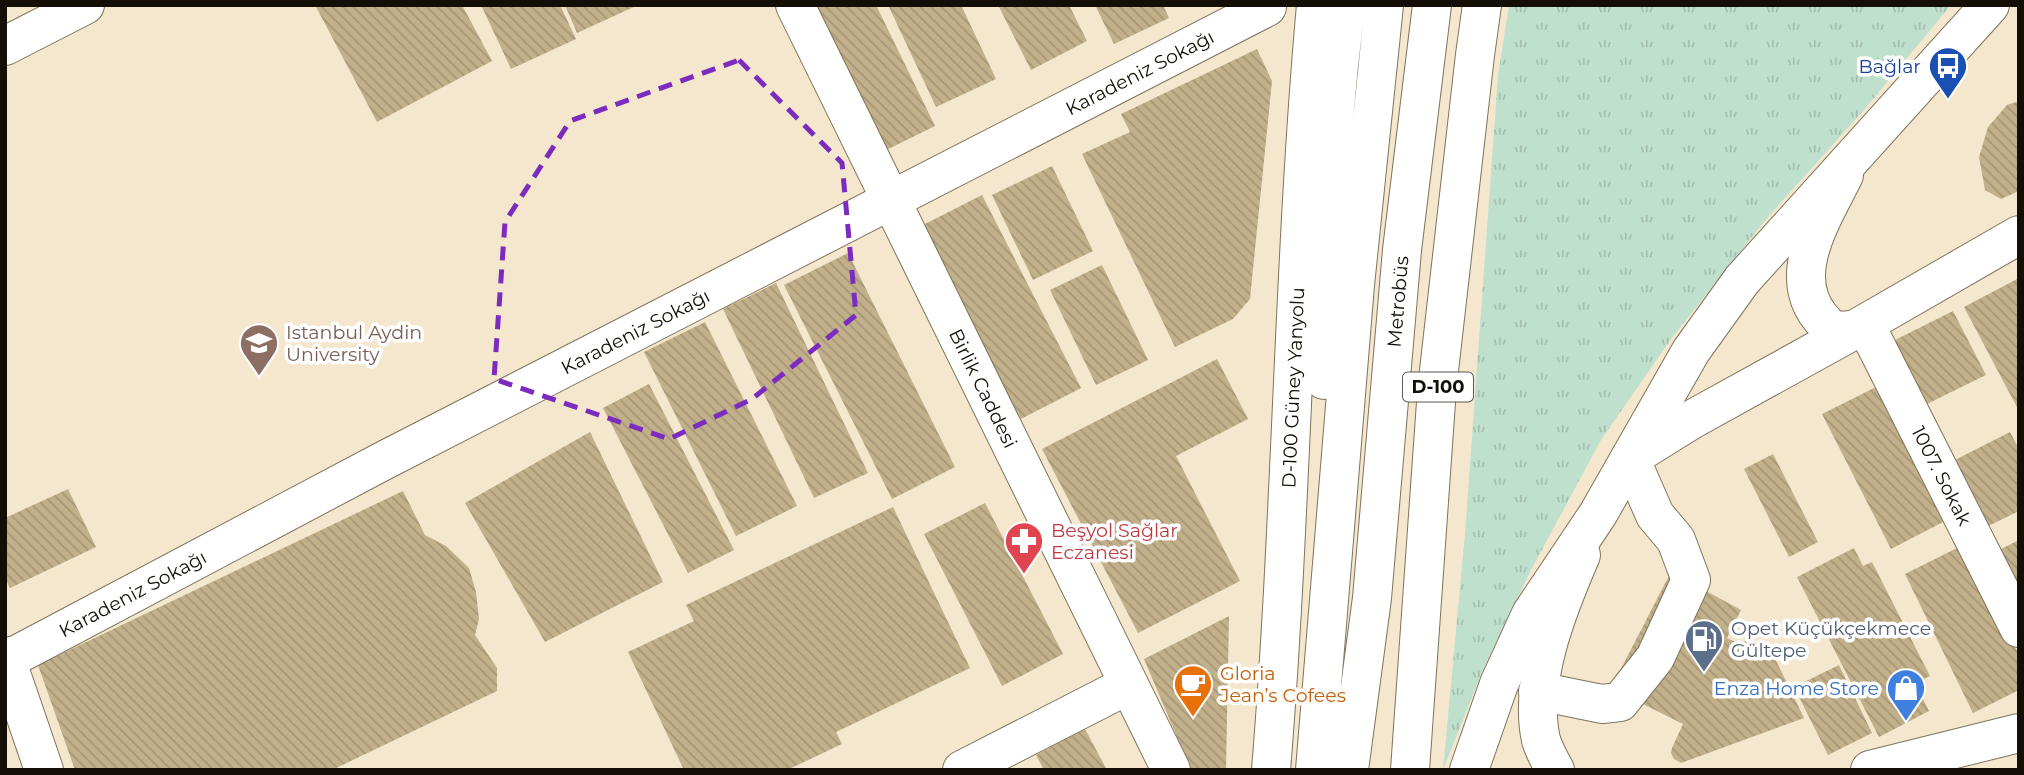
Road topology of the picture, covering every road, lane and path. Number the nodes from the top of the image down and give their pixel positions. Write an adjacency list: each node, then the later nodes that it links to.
1 (85, 5): 10 (main road)
2 (795, 5): 12 (main road, Birlik Caddesi)
3 (1316, 5): 27 (main road, D-100 Güney Yanyolu)
4 (1346, 5): 17 (main road)
5 (1384, 5): 17 (main road)
6 (1432, 5): 18 (main road, Metrobüs)
7 (1482, 5): 31 (main road, D-100)
8 (1990, 5): 11 (main road)
9 (1267, 7): 12 (main road, Karadeniz Sokağı)
10 (5, 46)
11 (1852, 160): 14 (main road); 15 (main road)
12 (892, 201): 20 (main road, Karadeniz Sokağı); 21 (main road, Birlik Caddesi)
13 (2017, 240): 14 (main road)
14 (1860, 327): 15 (main road); 19 (main road, 1007. Sokak)
15 (1630, 458): 16 (main road); 22 (main road)
16 (1598, 514): 22 (main road); 32 (main road)
17 (1333, 543): 28 (main road)
18 (1371, 598): 29 (main road, Metrobüs); 30 (main road, Metrobüs)
19 (2019, 628)
20 (6, 658): 24 (main road)
21 (1128, 685): 25 (main road); 26 (main road, Birlik Caddesi)
22 (1538, 691): 33 (main road)
23 (2019, 733): 34 (main road)
24 (44, 770)
25 (962, 770)
26 (1171, 770)
27 (1270, 770)
28 (1315, 770)
29 (1349, 770)
30 (1369, 770)
31 (1410, 770)
32 (1469, 770)
33 (1555, 770)
34 (1870, 770)

